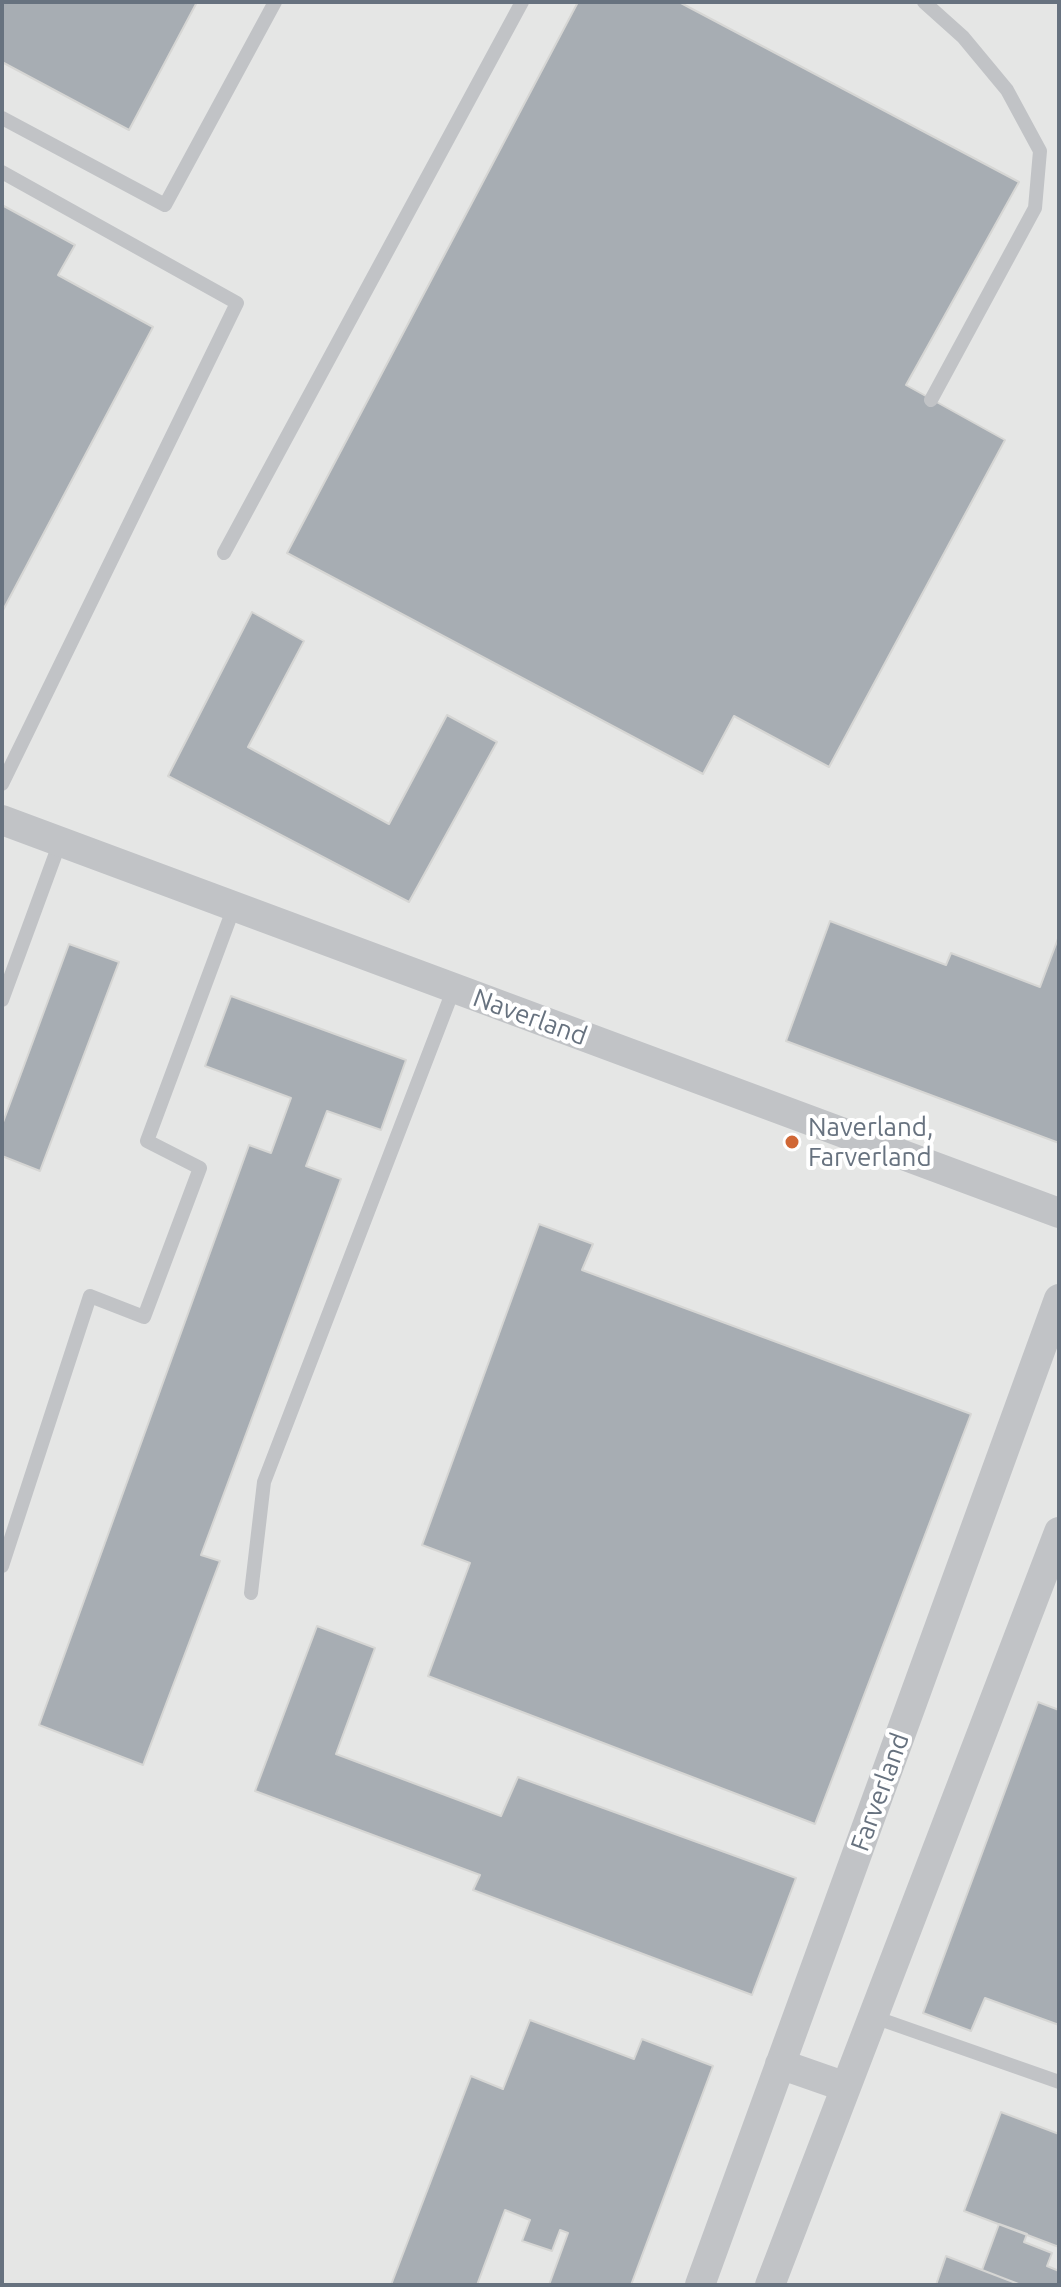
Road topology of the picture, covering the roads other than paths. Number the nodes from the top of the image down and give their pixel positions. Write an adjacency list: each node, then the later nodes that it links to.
1 (275, 2): 4 (lane)
2 (522, 2): 7 (lane)
3 (924, 2): 6 (lane)
4 (2, 118)
5 (2, 172): 8 (lane)
6 (931, 400)
7 (224, 553)
8 (2, 784)
9 (2, 820): 10 (street, Naverland)
10 (60, 842): 11 (street, Naverland); 13 (lane)
11 (234, 907): 12 (street, Naverland); 17 (lane)
12 (454, 988): 14 (street, Naverland); 18 (lane)
13 (2, 1000)
14 (1059, 1213)
15 (1059, 1299): 20 (street, Farverland)
16 (1059, 1532): 19 (street)
17 (2, 1566)
18 (251, 1593)
19 (871, 2016): 21 (lane); 22 (street)
20 (780, 2064): 22 (street); 23 (street, Farverland)
21 (1059, 2082)
22 (843, 2086): 24 (street)
23 (700, 2285)
24 (770, 2285)

